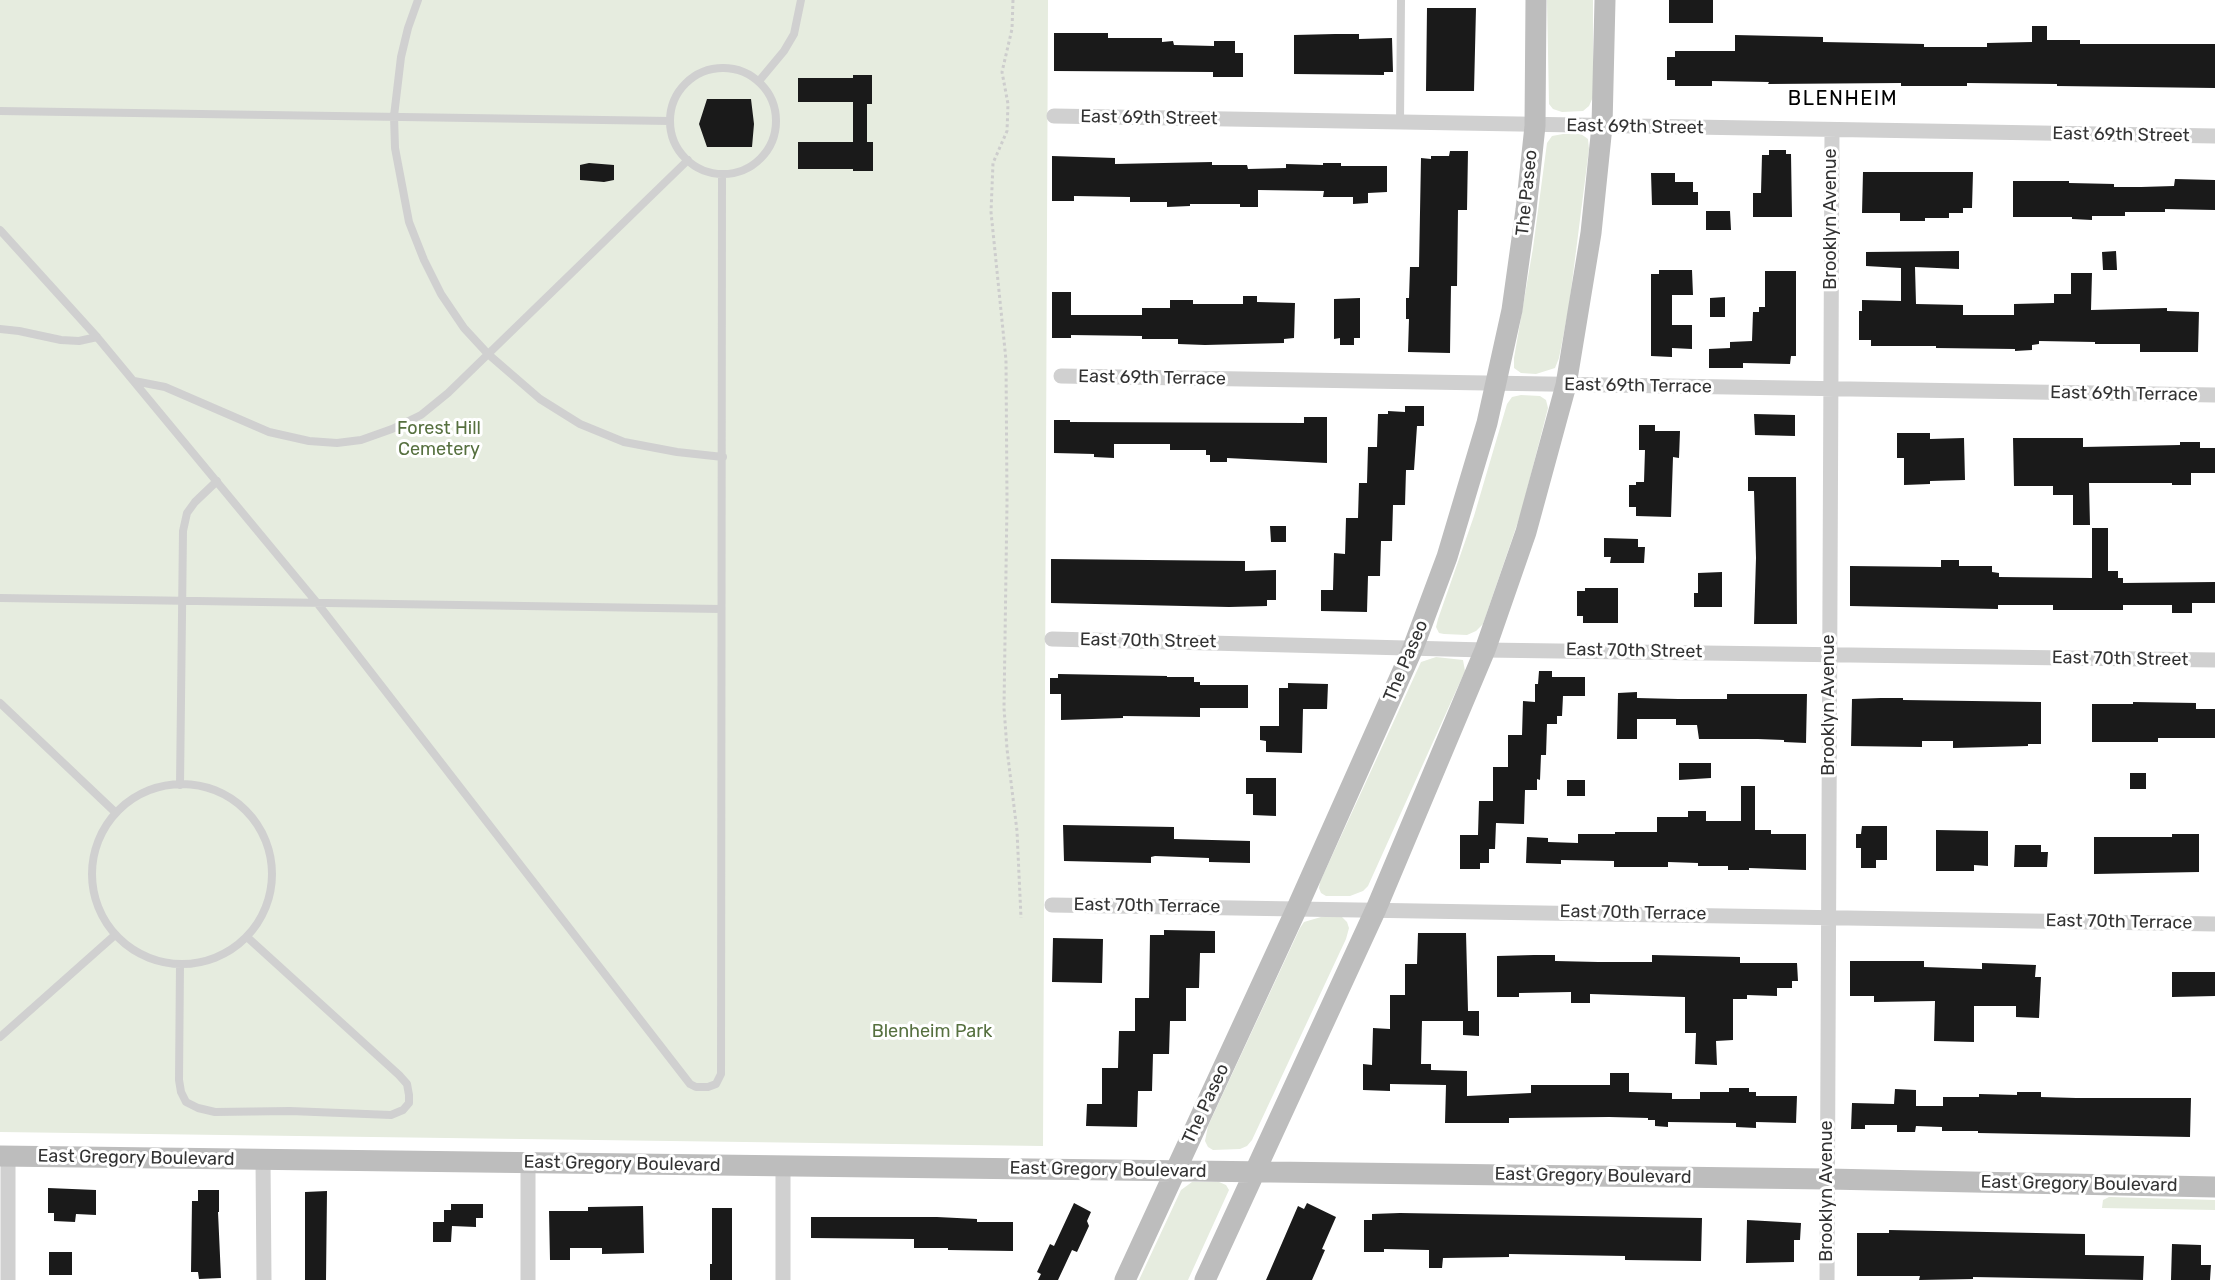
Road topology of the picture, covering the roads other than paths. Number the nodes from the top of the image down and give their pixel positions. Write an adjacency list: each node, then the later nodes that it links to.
1 (418, 0): 8 (lane)
2 (801, 0): 6 (lane)
3 (1401, 0): 11 (lane)
4 (1536, 0): 12 (main road, The Paseo)
5 (1605, 0): 13 (main road)
6 (759, 81): 10 (lane); 17 (lane)
7 (0, 111): 8 (lane)
8 (394, 116): 10 (lane); 21 (lane)
9 (1054, 116): 11 (street, East 69th Street)
10 (670, 121): 16 (lane)
11 (1400, 123): 12 (street, East 69th Street)
12 (1535, 126): 13 (street, East 69th Street); 24 (main road, The Paseo)
13 (1602, 126): 14 (street, East 69th Street); 25 (main road)
14 (1832, 130): 15 (street, East 69th Street); 26 (street, Brooklyn Avenue)
15 (2215, 136)
16 (688, 160): 17 (lane); 21 (lane)
17 (722, 174): 28 (lane)
18 (0, 230): 20 (lane)
19 (0, 329): 20 (lane)
20 (97, 337): 23 (lane)
21 (488, 354): 23 (lane); 28 (lane)
22 (1061, 376): 24 (street, East 69th Terrace)
23 (134, 381): 29 (lane)
24 (1497, 384): 25 (street, East 69th Terrace); 35 (main road, The Paseo)
25 (1566, 385): 26 (street, East 69th Terrace); 36 (main road)
26 (1830, 388): 27 (street, East 69th Terrace); 37 (street, Brooklyn Avenue)
27 (2215, 395)
28 (723, 457): 33 (lane)
29 (217, 481): 31 (lane); 32 (lane)
30 (0, 598): 31 (lane)
31 (182, 600): 32 (lane); 40 (lane)
32 (318, 604): 33 (lane); 33 (lane)
33 (721, 609)
34 (1052, 639): 35 (street, East 70th Street)
35 (1413, 648): 36 (street, East 70th Street); 43 (main road, The Paseo)
36 (1485, 650): 37 (street, East 70th Street); 44 (main road)
37 (1830, 654): 38 (street, East 70th Street); 45 (street, Brooklyn Avenue)
38 (2215, 660)
39 (0, 703): 41 (lane)
40 (180, 784): 41 (lane); 48 (lane)
41 (116, 813): 47 (lane)
42 (1052, 904): 43 (street, East 70th Terrace)
43 (1296, 908): 44 (street, East 70th Terrace); 55 (main road, The Paseo)
44 (1376, 909): 45 (street, East 70th Terrace); 56 (main road)
45 (1828, 917): 46 (street, East 70th Terrace); 57 (street, Brooklyn Avenue)
46 (2215, 924)
47 (115, 935): 49 (lane); 50 (lane)
48 (247, 937): 49 (lane); 49 (lane)
49 (180, 964)
50 (0, 1037)
51 (4, 1156): 52 (main road, East Gregory Boulevard); 59 (street)
52 (263, 1160): 53 (main road, East Gregory Boulevard); 60 (street)
53 (528, 1163): 54 (main road, East Gregory Boulevard); 61 (street)
54 (783, 1167): 55 (main road, East Gregory Boulevard); 62 (street)
55 (1175, 1170): 56 (main road, East Gregory Boulevard); 63 (main road, The Paseo)
56 (1256, 1172): 57 (main road, East Gregory Boulevard); 64 (main road)
57 (1827, 1179): 58 (main road, East Gregory Boulevard); 65 (street, Brooklyn Avenue)
58 (2215, 1187)
59 (8, 1280)
60 (264, 1280)
61 (528, 1280)
62 (783, 1280)
63 (1125, 1280)
64 (1206, 1280)
65 (1827, 1280)

